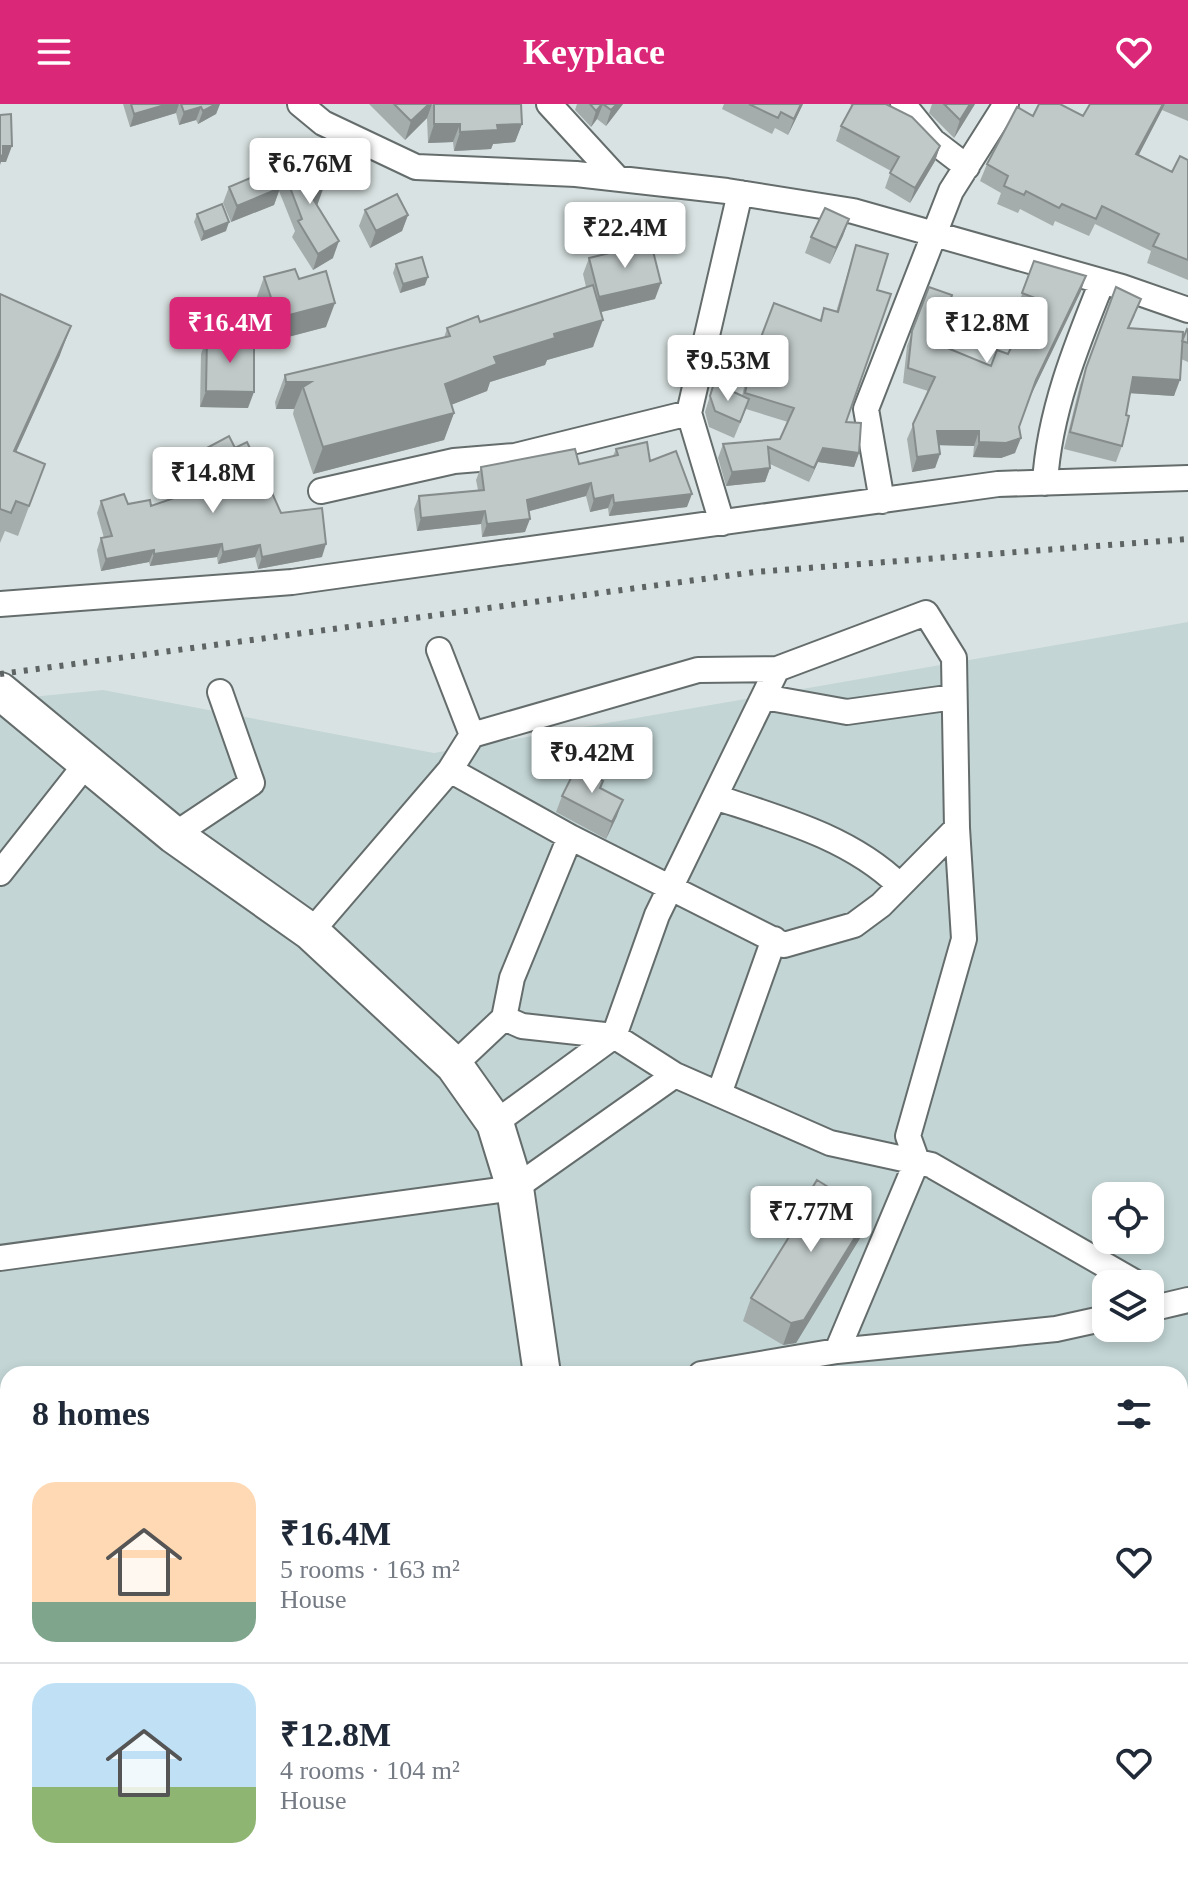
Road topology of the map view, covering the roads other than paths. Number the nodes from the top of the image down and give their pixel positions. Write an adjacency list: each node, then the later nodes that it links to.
1 (300, 104): 6 (street)
2 (549, 104): 6 (street)
3 (903, 104): 5 (street)
4 (1006, 104): 5 (street)
5 (967, 167): 8 (street)
6 (617, 178): 7 (street)
7 (740, 193): 8 (street); 11 (street)
8 (933, 234): 9 (street); 15 (street)
9 (1102, 282): 10 (street); 13 (street)
10 (1188, 310)
11 (689, 413): 14 (street); 16 (street)
12 (1188, 478): 13 (street)
13 (1045, 483): 15 (street)
14 (321, 491)
15 (882, 501): 16 (street)
16 (722, 523): 17 (street)
17 (0, 604)
18 (439, 650): 24 (street)
19 (777, 669): 22 (street); 23 (street); 24 (street)
20 (0, 691): 25 (main road)
21 (220, 692): 29 (street)
22 (764, 697): 23 (street); 27 (street)
23 (954, 697): 28 (street)
24 (472, 735): 26 (street)
25 (86, 764): 29 (main road); 31 (street)
26 (450, 770): 30 (street); 34 (street)
27 (715, 797): 32 (street); 33 (street)
28 (957, 828): 32 (street); 42 (street)
29 (174, 835): 34 (main road)
30 (570, 837): 33 (street); 36 (street)
31 (0, 873)
32 (899, 885): 35 (street)
33 (670, 888): 35 (street); 37 (street)
34 (311, 932): 38 (main road)
35 (774, 939): 40 (street)
36 (504, 1018): 37 (street); 38 (street)
37 (614, 1036): 39 (street); 41 (street)
38 (454, 1065): 41 (main road)
39 (675, 1075): 40 (street); 43 (street)
40 (719, 1094): 42 (street)
41 (495, 1123): 43 (main road)
42 (917, 1161): 45 (street); 47 (street)
43 (515, 1188): 44 (street); 48 (main road)
44 (0, 1258)
45 (1114, 1270)
46 (1092, 1321): 47 (street)
47 (837, 1351): 49 (street)
48 (541, 1366)
49 (748, 1366)

